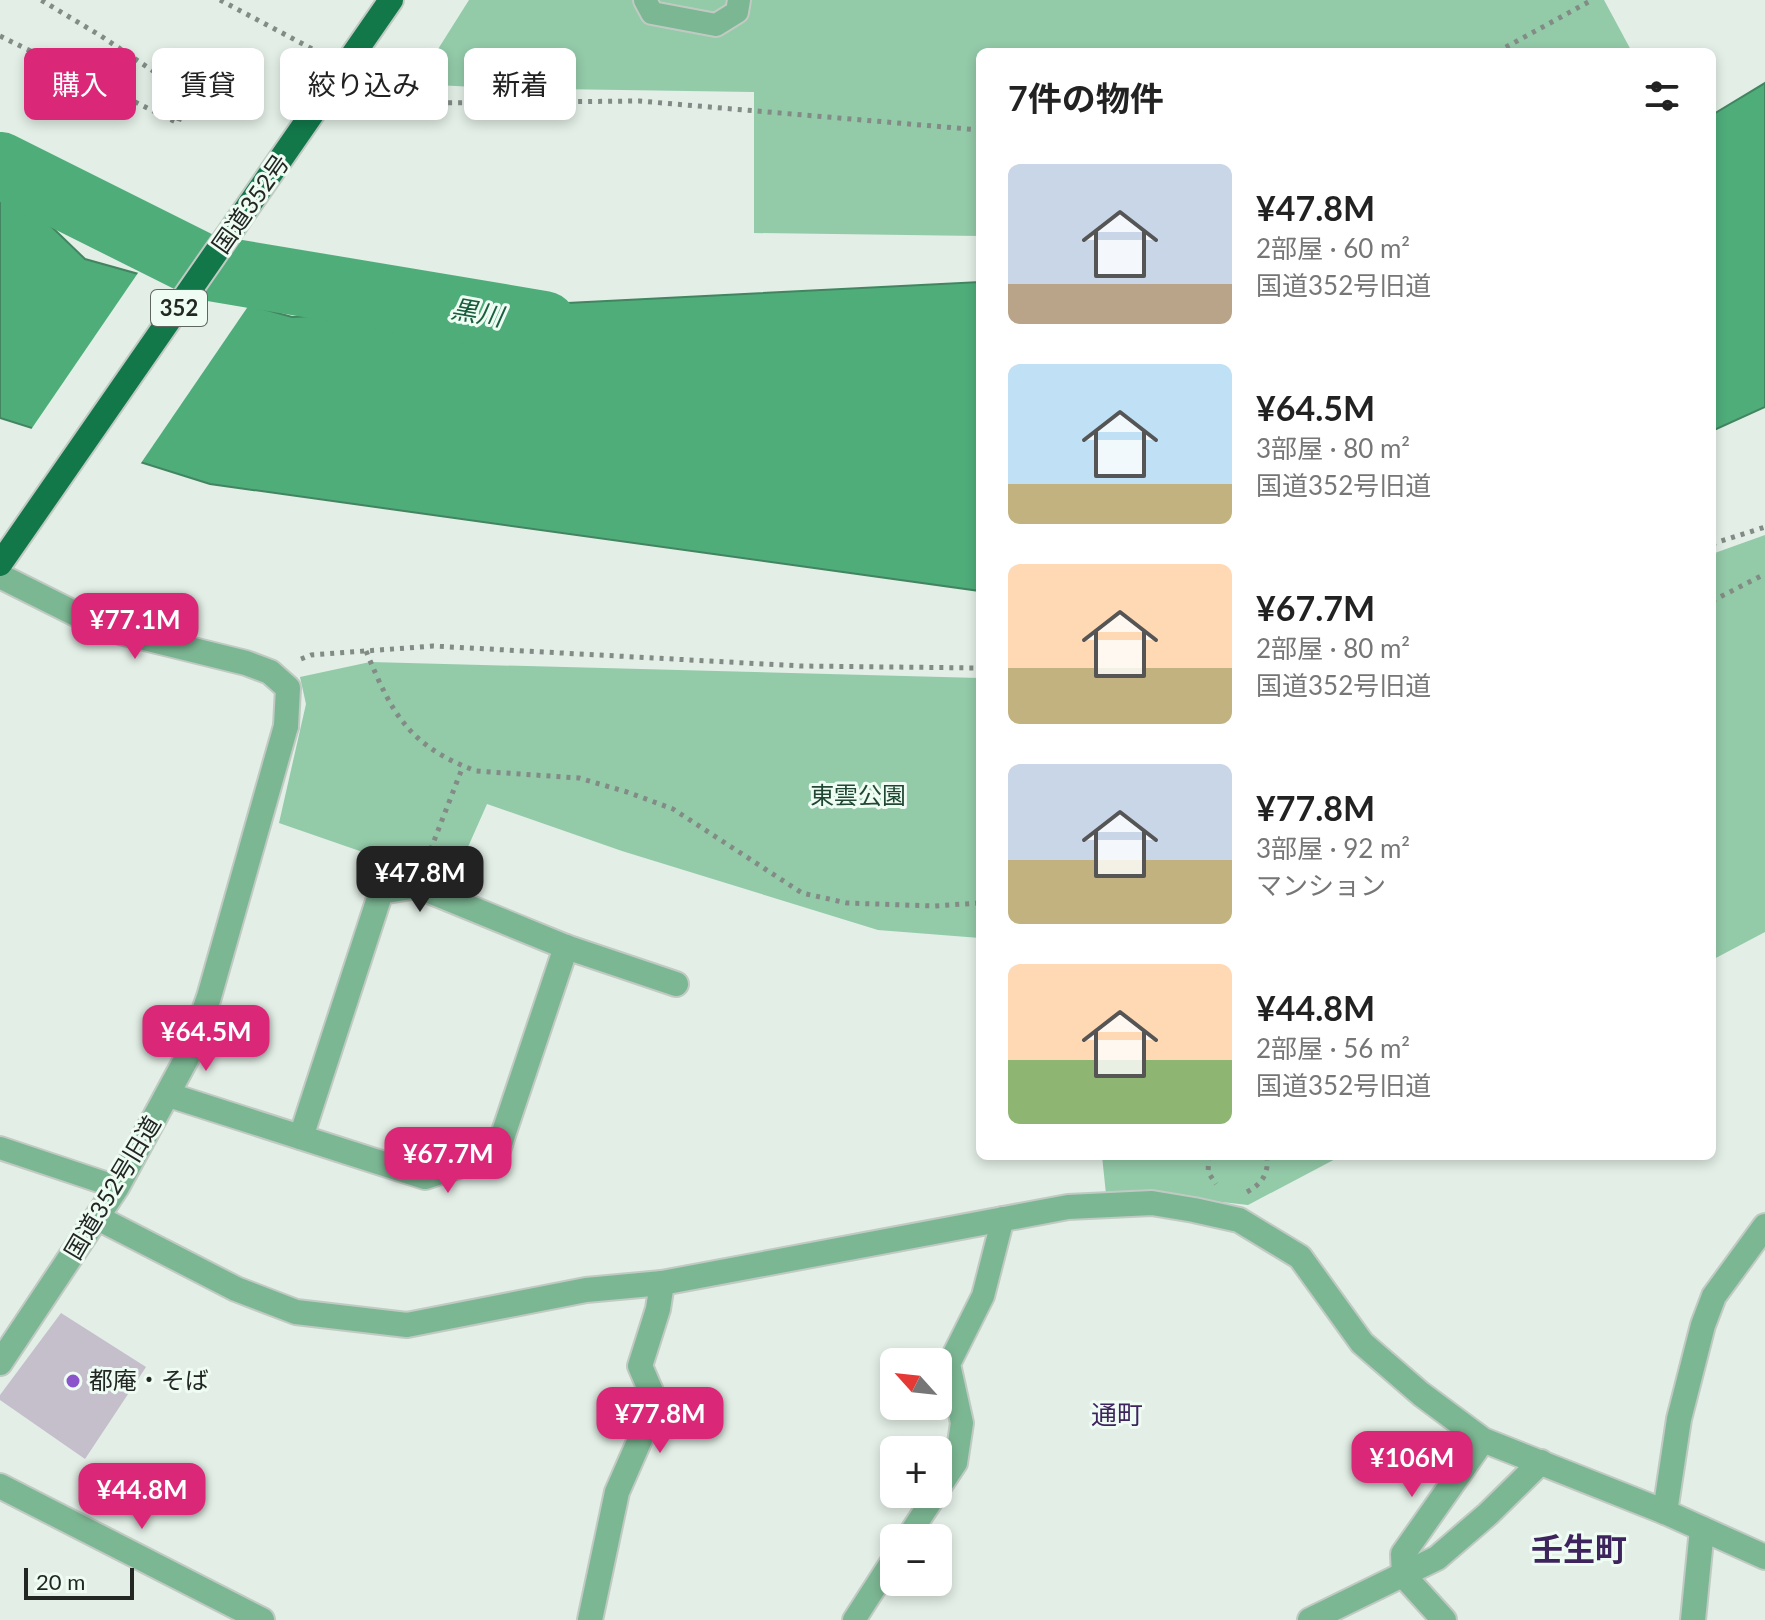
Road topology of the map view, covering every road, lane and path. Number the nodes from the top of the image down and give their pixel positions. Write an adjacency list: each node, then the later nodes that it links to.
1 (41, 0): 7 (path)
2 (220, 0): 8 (path)
3 (391, 0): 9 (highway, 国道352号 / 352)
4 (645, 0): 5 (lane)
5 (739, 0)
6 (1592, 0): 10 (path)
7 (0, 36)
8 (298, 48)
9 (359, 48)
10 (1504, 48)
11 (448, 103): 13 (path)
12 (309, 120): 16 (highway, 国道352号 / 352)
13 (976, 130)
14 (1765, 527): 15 (path)
15 (1716, 543)
16 (0, 564)
17 (1765, 574): 19 (path)
18 (0, 576): 22 (street)
19 (1716, 599)
20 (366, 651): 21 (path); 22 (path); 23 (path)
21 (976, 668)
22 (270, 672): 28 (street, 国道352号旧道)
23 (463, 766): 24 (path); 25 (path)
24 (417, 886): 26 (street); 29 (street)
25 (976, 903)
26 (566, 947): 27 (street); 29 (street)
27 (676, 984)
28 (169, 1095): 29 (street); 33 (street, 国道352号旧道)
29 (301, 1137)
30 (0, 1148): 33 (lane)
31 (1209, 1160): 34 (path)
32 (1267, 1160): 35 (path)
33 (117, 1187): 36 (street, 国道352号旧道)
34 (1220, 1188)
35 (1239, 1194)
36 (98, 1218): 39 (street); 40 (street, 国道352号旧道)
37 (1003, 1218): 39 (street); 41 (street); 43 (lane)
38 (1765, 1226): 45 (street)
39 (662, 1283): 51 (street)
40 (0, 1363)
41 (1483, 1440): 42 (street); 48 (street)
42 (1541, 1462): 45 (street); 48 (street)
43 (952, 1469)
44 (0, 1486): 50 (street)
45 (1665, 1512): 46 (street)
46 (1702, 1529): 47 (street); 55 (street)
47 (1765, 1557)
48 (1404, 1576): 53 (street); 54 (street)
49 (880, 1580): 52 (lane)
50 (262, 1620)
51 (590, 1620)
52 (854, 1620)
53 (1310, 1620)
54 (1444, 1620)
55 (1693, 1620)

